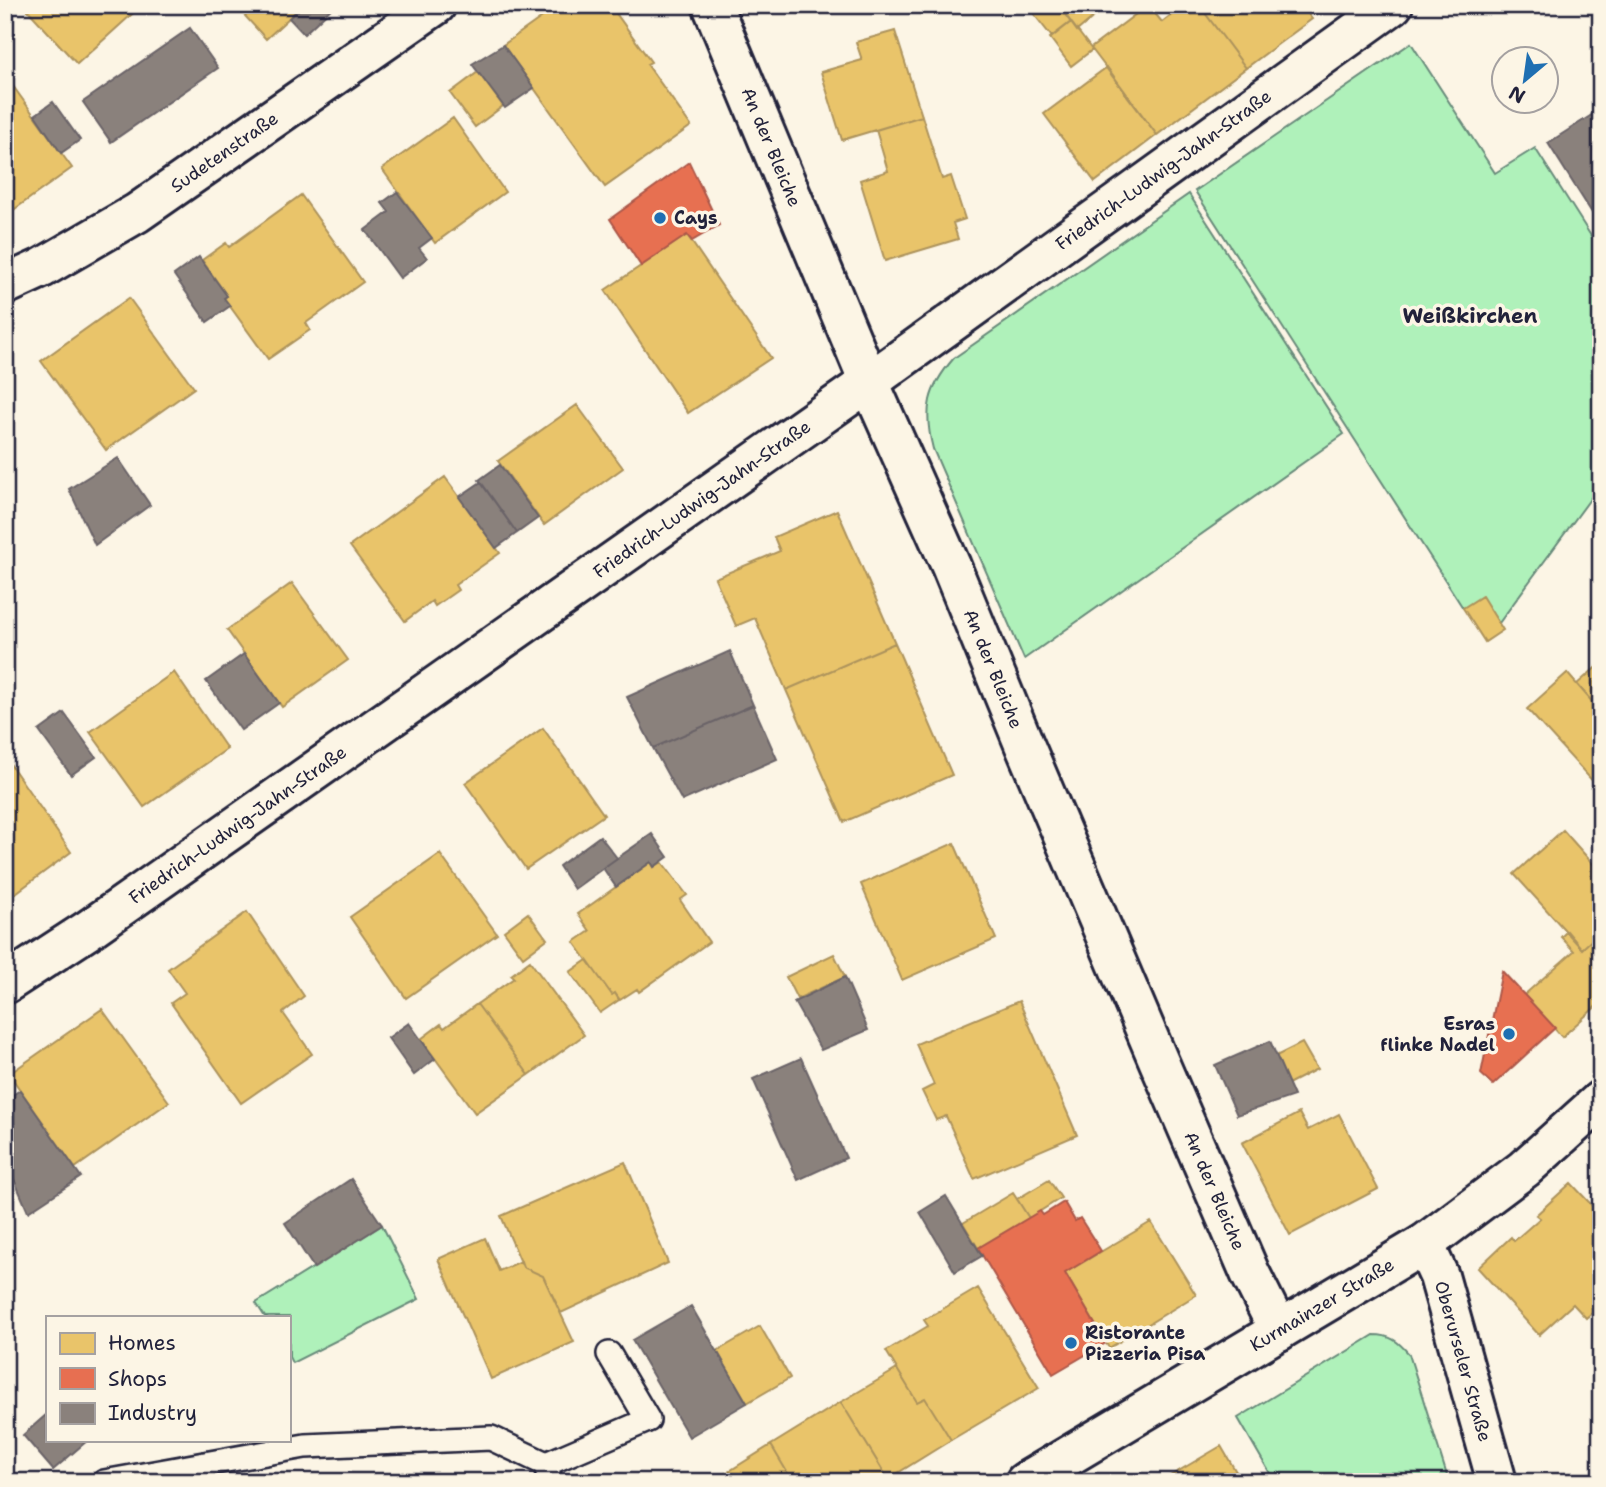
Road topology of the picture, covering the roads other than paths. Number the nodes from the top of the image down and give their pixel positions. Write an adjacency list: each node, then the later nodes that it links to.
1 (436, 5): 4 (street, Sudetenstraße)
2 (712, 5): 5 (street, An der Bleiche)
3 (1392, 5): 5 (street, Friedrich-Ludwig-Jahn-Straße)
4 (5, 285)
5 (869, 382): 6 (street, Friedrich-Ludwig-Jahn-Straße); 9 (street, An der Bleiche)
6 (5, 984)
7 (1601, 1100): 8 (street, Kurmainzer Straße)
8 (1424, 1244): 9 (street, Kurmainzer Straße); 14 (street, Oberurseler Straße)
9 (1279, 1331): 13 (street, Kurmainzer Straße)
10 (609, 1354): 11 (lane)
11 (548, 1473): 12 (lane)
12 (104, 1482)
13 (1026, 1482)
14 (1497, 1482)

